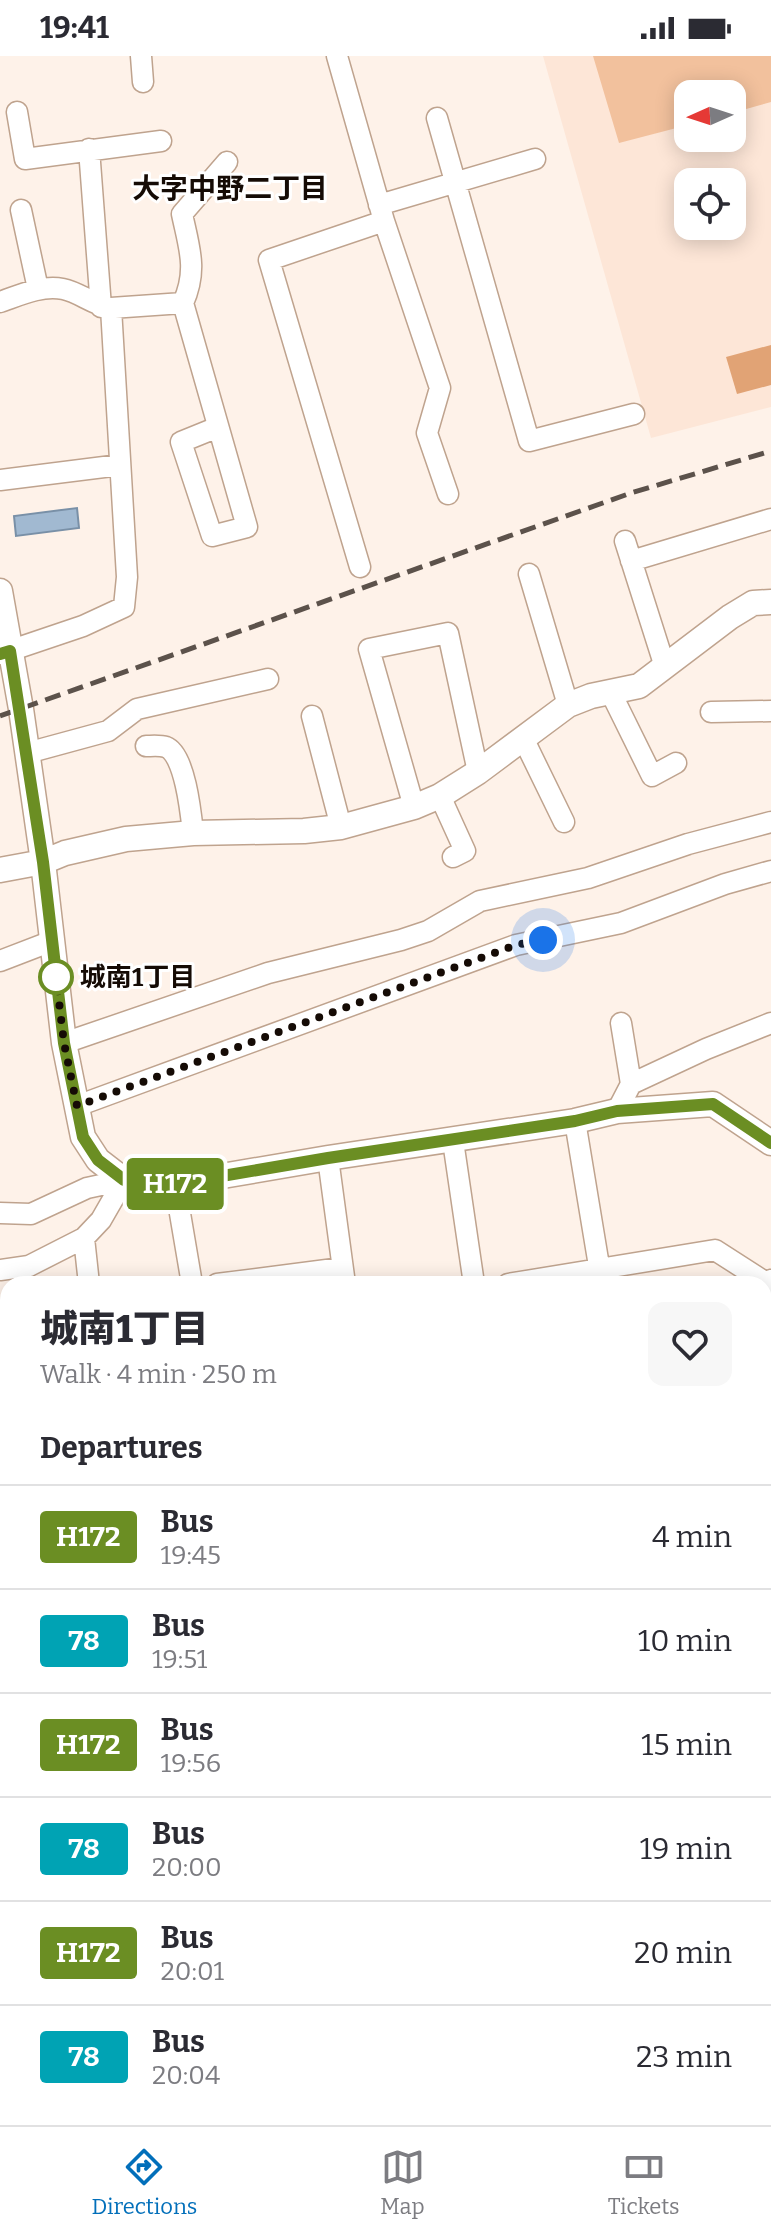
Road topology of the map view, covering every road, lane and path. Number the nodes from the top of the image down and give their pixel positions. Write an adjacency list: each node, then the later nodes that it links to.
1 (141, 56): 3 (street)
2 (337, 56): 12 (street)
3 (143, 82)
4 (17, 112): 7 (street)
5 (437, 118): 10 (street)
6 (161, 141): 7 (street)
7 (89, 149): 16 (street)
8 (535, 159): 10 (street)
9 (227, 162): 15 (street)
10 (454, 182): 12 (street); 17 (street)
11 (21, 210): 13 (street)
12 (381, 213): 21 (street); 23 (street)
13 (38, 289): 14 (street); 16 (street)
14 (0, 302)
15 (183, 303): 16 (street); 18 (street)
16 (106, 308): 19 (street)
17 (634, 414)
18 (218, 427): 18 (street)
19 (120, 465): 20 (street); 27 (street)
20 (0, 480)
21 (448, 494)
22 (771, 519): 28 (street)
23 (360, 567)
24 (529, 574): 31 (street)
25 (0, 591): 27 (street)
26 (771, 602): 28 (street)
27 (5, 652): 37 (street)
28 (665, 667): 30 (street)
29 (268, 679): 37 (street)
30 (611, 693): 31 (street); 38 (street)
31 (568, 705): 35 (street)
32 (771, 711): 33 (street)
33 (711, 712)
34 (312, 716): 44 (street)
35 (523, 738): 39 (street); 42 (street)
36 (146, 746): 45 (street)
37 (27, 753): 47 (street)
38 (676, 763)
39 (478, 772): 40 (street); 41 (street)
40 (440, 796): 41 (street); 46 (street)
41 (414, 807): 44 (street)
42 (564, 822)
43 (771, 822): 54 (street)
44 (341, 827): 45 (street)
45 (193, 833): 47 (street)
46 (453, 857)
47 (43, 862): 48 (street); 50 (street)
48 (0, 870)
49 (771, 871): 56 (street)
50 (52, 941): 51 (street); 54 (street)
51 (0, 961)
52 (621, 1023): 55 (street)
53 (771, 1023): 55 (street)
54 (64, 1043): 56 (street)
55 (631, 1084): 57 (street)
56 (77, 1106): 62 (street)
57 (617, 1111): 58 (street); 60 (street)
58 (575, 1121): 59 (street); 71 (street)
59 (453, 1141): 61 (street); 70 (street)
60 (771, 1143)
61 (328, 1158): 63 (street); 69 (street)
62 (124, 1180): 63 (street); 64 (street); 65 (street)
63 (175, 1184): 68 (street)
64 (0, 1213)
65 (84, 1238): 66 (street); 67 (street)
66 (0, 1270)
67 (88, 1276)
68 (191, 1276)
69 (344, 1276)
70 (473, 1276)
71 (601, 1276)
72 (605, 1276): 73 (street)
73 (756, 1276)

